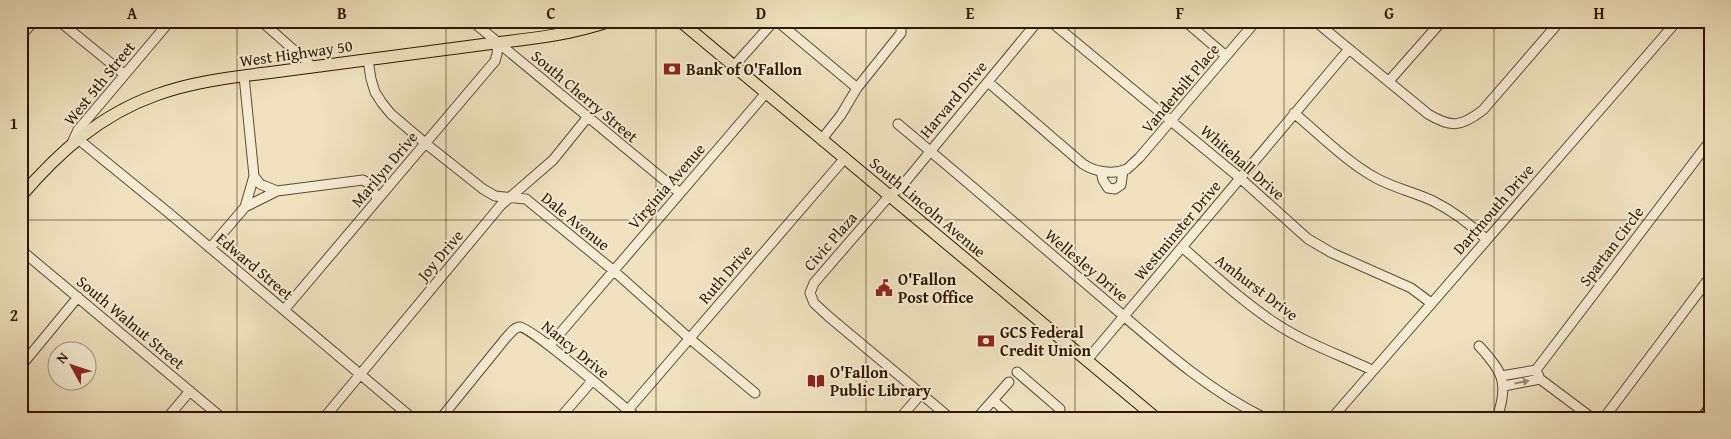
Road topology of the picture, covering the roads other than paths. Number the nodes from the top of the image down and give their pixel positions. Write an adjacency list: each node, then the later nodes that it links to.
1 (34, 21): 18 (street)
2 (59, 21): 25 (street)
3 (170, 21): 25 (street, West 5th Street)
4 (261, 21): 23 (street)
5 (472, 21): 19 (street, South Cherry Street)
6 (610, 21): 19 (main road, West Highway 50)
7 (776, 21): 24 (street); 29 (street)
8 (898, 21): 29 (street)
9 (1038, 21): 27 (street, Harvard Drive)
10 (1050, 21): 33 (street, Whitehall Drive)
11 (1185, 21): 21 (street)
12 (1256, 21): 21 (street, Vanderbilt Place)
13 (1315, 21): 20 (street)
14 (1442, 21): 28 (street)
15 (1560, 21): 28 (street)
16 (1677, 21): 52 (street, Dartmouth Drive)
17 (682, 23): 24 (main road, South Lincoln Avenue)
18 (21, 36)
19 (498, 43): 22 (main road, West Highway 50); 32 (street, South Cherry Street); 38 (street, Marilyn Drive)
20 (1348, 49): 28 (street); 31 (street, Westminster Drive)
21 (1226, 56): 33 (street, Vanderbilt Place)
22 (368, 60): 23 (main road, West Highway 50); 38 (street, Dale Avenue)
23 (312, 66): 26 (main road, West Highway 50)
24 (734, 66): 30 (main road, South Lincoln Avenue)
25 (124, 74): 36 (street, West 5th Street)
26 (244, 76): 36 (main road, West Highway 50); 43 (street)
27 (988, 82): 39 (street, Harvard Drive); 42 (street, Vanderbilt Place)
28 (1389, 82)
29 (857, 88): 35 (street)
30 (766, 93): 35 (main road, South Lincoln Avenue); 46 (street, Virginia Avenue)
31 (1294, 113): 44 (street, Westminster Drive); 52 (street)
32 (587, 118): 46 (street, South Cherry Street); 49 (street, Joy Drive)
33 (1171, 120): 41 (street, Vanderbilt Place); 44 (street, Whitehall Drive)
34 (898, 124): 39 (street, Wellesley Drive)
35 (822, 139): 40 (main road, South Lincoln Avenue)
36 (75, 141): 48 (main road, West Highway 50); 53 (street, Edward Street)
37 (1710, 141): 70 (street, Spartan Circle)
38 (425, 143): 49 (street, Dale Avenue); 50 (street, Marilyn Drive)
39 (930, 150): 47 (street, Harvard Drive); 61 (street, Wellesley Drive)
40 (845, 158): 47 (main road, South Lincoln Avenue); 62 (street, Ruth Drive)
41 (1123, 170): 42 (street, Vanderbilt Place); 42 (street, Vanderbilt Place)
42 (1101, 171)
43 (254, 176): 45 (street); 51 (street)
44 (1240, 178): 54 (street, Westminster Drive); 59 (street, Whitehall Drive)
45 (277, 191): 50 (street); 51 (street)
46 (680, 193): 56 (street, Virginia Avenue)
47 (890, 195): 65 (main road, South Lincoln Avenue); 77 (street, Civic Plaza)
48 (21, 196)
49 (510, 198): 56 (street, Dale Avenue); 69 (street, Joy Drive)
50 (378, 199): 60 (street, Marilyn Drive)
51 (245, 207): 53 (street)
52 (1486, 239): 59 (street, Dartmouth Drive)
53 (210, 248): 60 (street, Edward Street)
54 (1182, 248): 61 (street, Westminster Drive); 67 (street, Amhurst Drive)
55 (21, 250): 58 (street, South Walnut Street)
56 (614, 271): 62 (street, Dale Avenue); 63 (street, Virginia Avenue)
57 (1710, 277): 98 (street)
58 (78, 298): 66 (street); 75 (street, South Walnut Street)
59 (1431, 303): 67 (street, Dartmouth Drive)
60 (284, 310): 69 (street, Edward Street)
61 (1124, 316): 65 (street, Westminster Drive); 94 (street, Wellesley Drive)
62 (689, 338): 76 (street, Dale Avenue); 80 (street, Ruth Drive)
63 (550, 345): 72 (street, Nancy Drive); 87 (street, Nancy Drive)
64 (1479, 346): 71 (street)
65 (1087, 360): 82 (main road, South Lincoln Avenue)
66 (21, 366)
67 (1372, 370): 95 (street, Dartmouth Drive)
68 (1017, 372): 79 (street)
69 (360, 374): 85 (street, Joy Drive); 86 (street, Edward Street)
70 (1538, 374): 71 (street); 74 (street, one-way to 70); 97 (street)
71 (1501, 376): 74 (street)
72 (592, 381): 80 (street, Nancy Drive); 88 (street)
73 (1009, 382): 78 (street)
74 (1504, 386): 96 (street)
75 (190, 390): 83 (street); 84 (street, South Walnut Street)
76 (755, 392)
77 (921, 394): 90 (street); 91 (street)
78 (993, 400): 92 (street); 93 (street)
79 (1060, 409)
80 (628, 410): 89 (street, Nancy Drive)
81 (1710, 412): 99 (highway)
82 (1152, 417)
83 (167, 418)
84 (222, 418)
85 (324, 418)
86 (412, 418)
87 (441, 418)
88 (560, 418)
89 (637, 418)
90 (900, 418)
91 (950, 418)
92 (977, 418)
93 (1013, 418)
94 (1265, 418)
95 (1332, 418)
96 (1497, 418)
97 (1592, 418)
98 (1604, 418)
99 (1705, 418)

